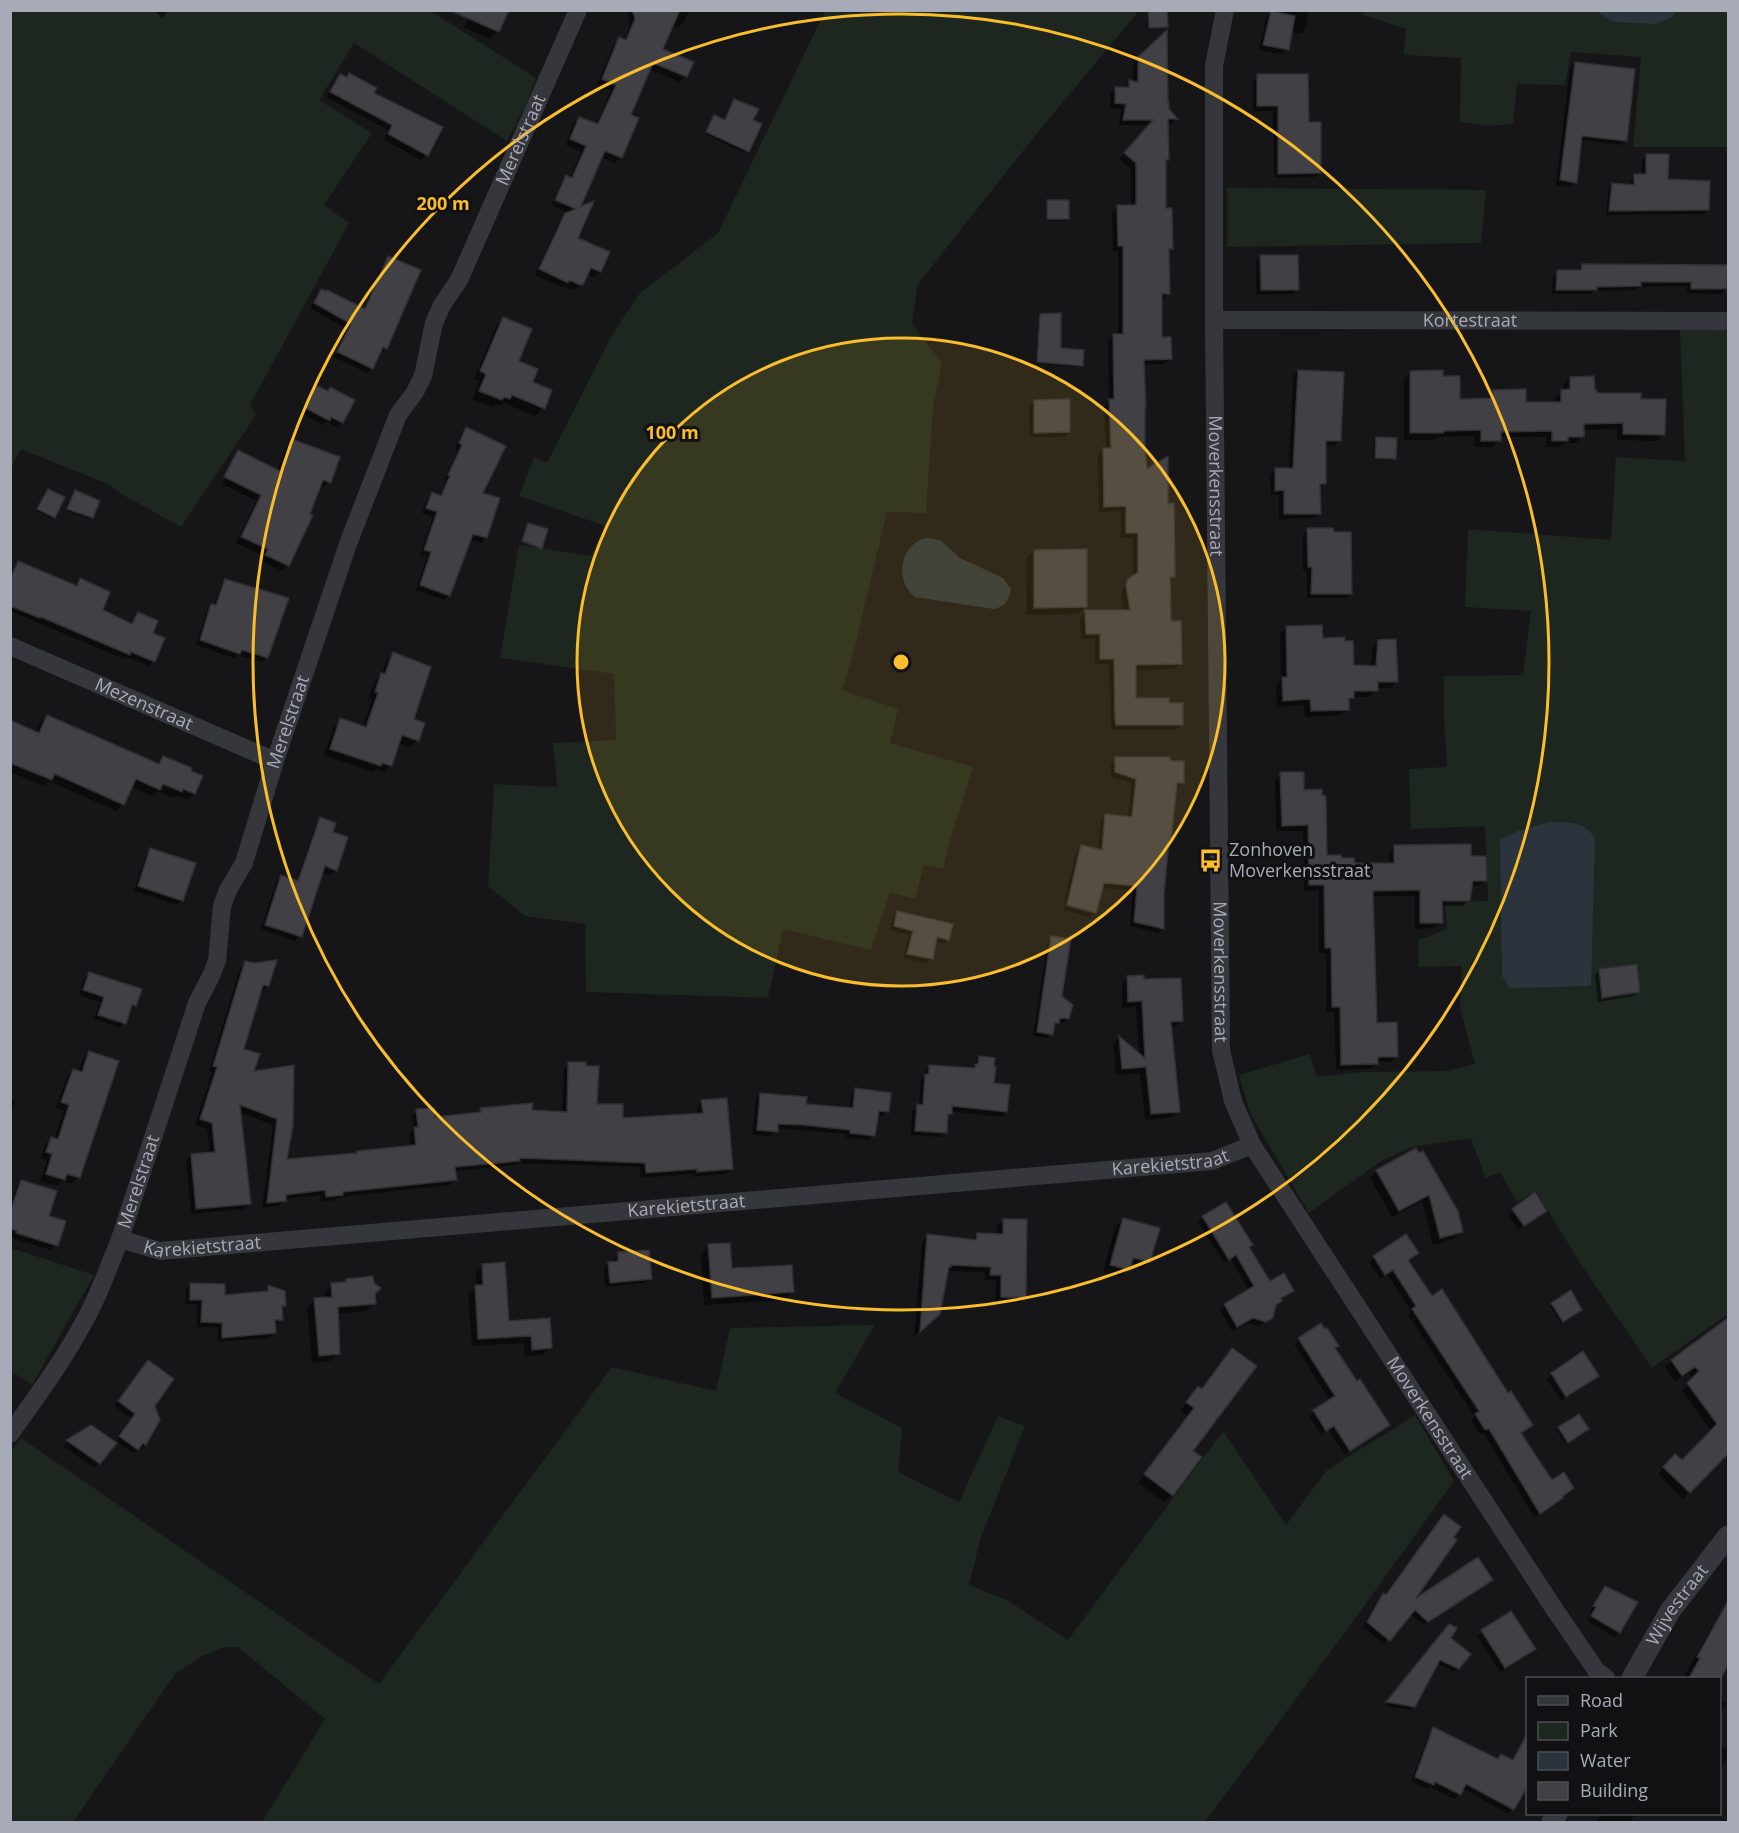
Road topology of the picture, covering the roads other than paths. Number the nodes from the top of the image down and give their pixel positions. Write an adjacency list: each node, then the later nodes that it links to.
1 (578, 10): 6 (street, Merelstraat)
2 (1225, 10): 3 (street, Moverkensstraat)
3 (1214, 320): 4 (street, Kortestraat); 7 (street, Moverkensstraat)
4 (1728, 321)
5 (10, 646): 6 (street, Mezenstraat)
6 (275, 761): 8 (street, Merelstraat)
7 (1252, 1145): 8 (street, Karekietstraat); 11 (street, Moverkensstraat)
8 (120, 1239): 9 (street, Merelstraat)
9 (10, 1434)
10 (1728, 1536): 12 (street, Wijvestraat)
11 (1605, 1677)
12 (1633, 1677)

